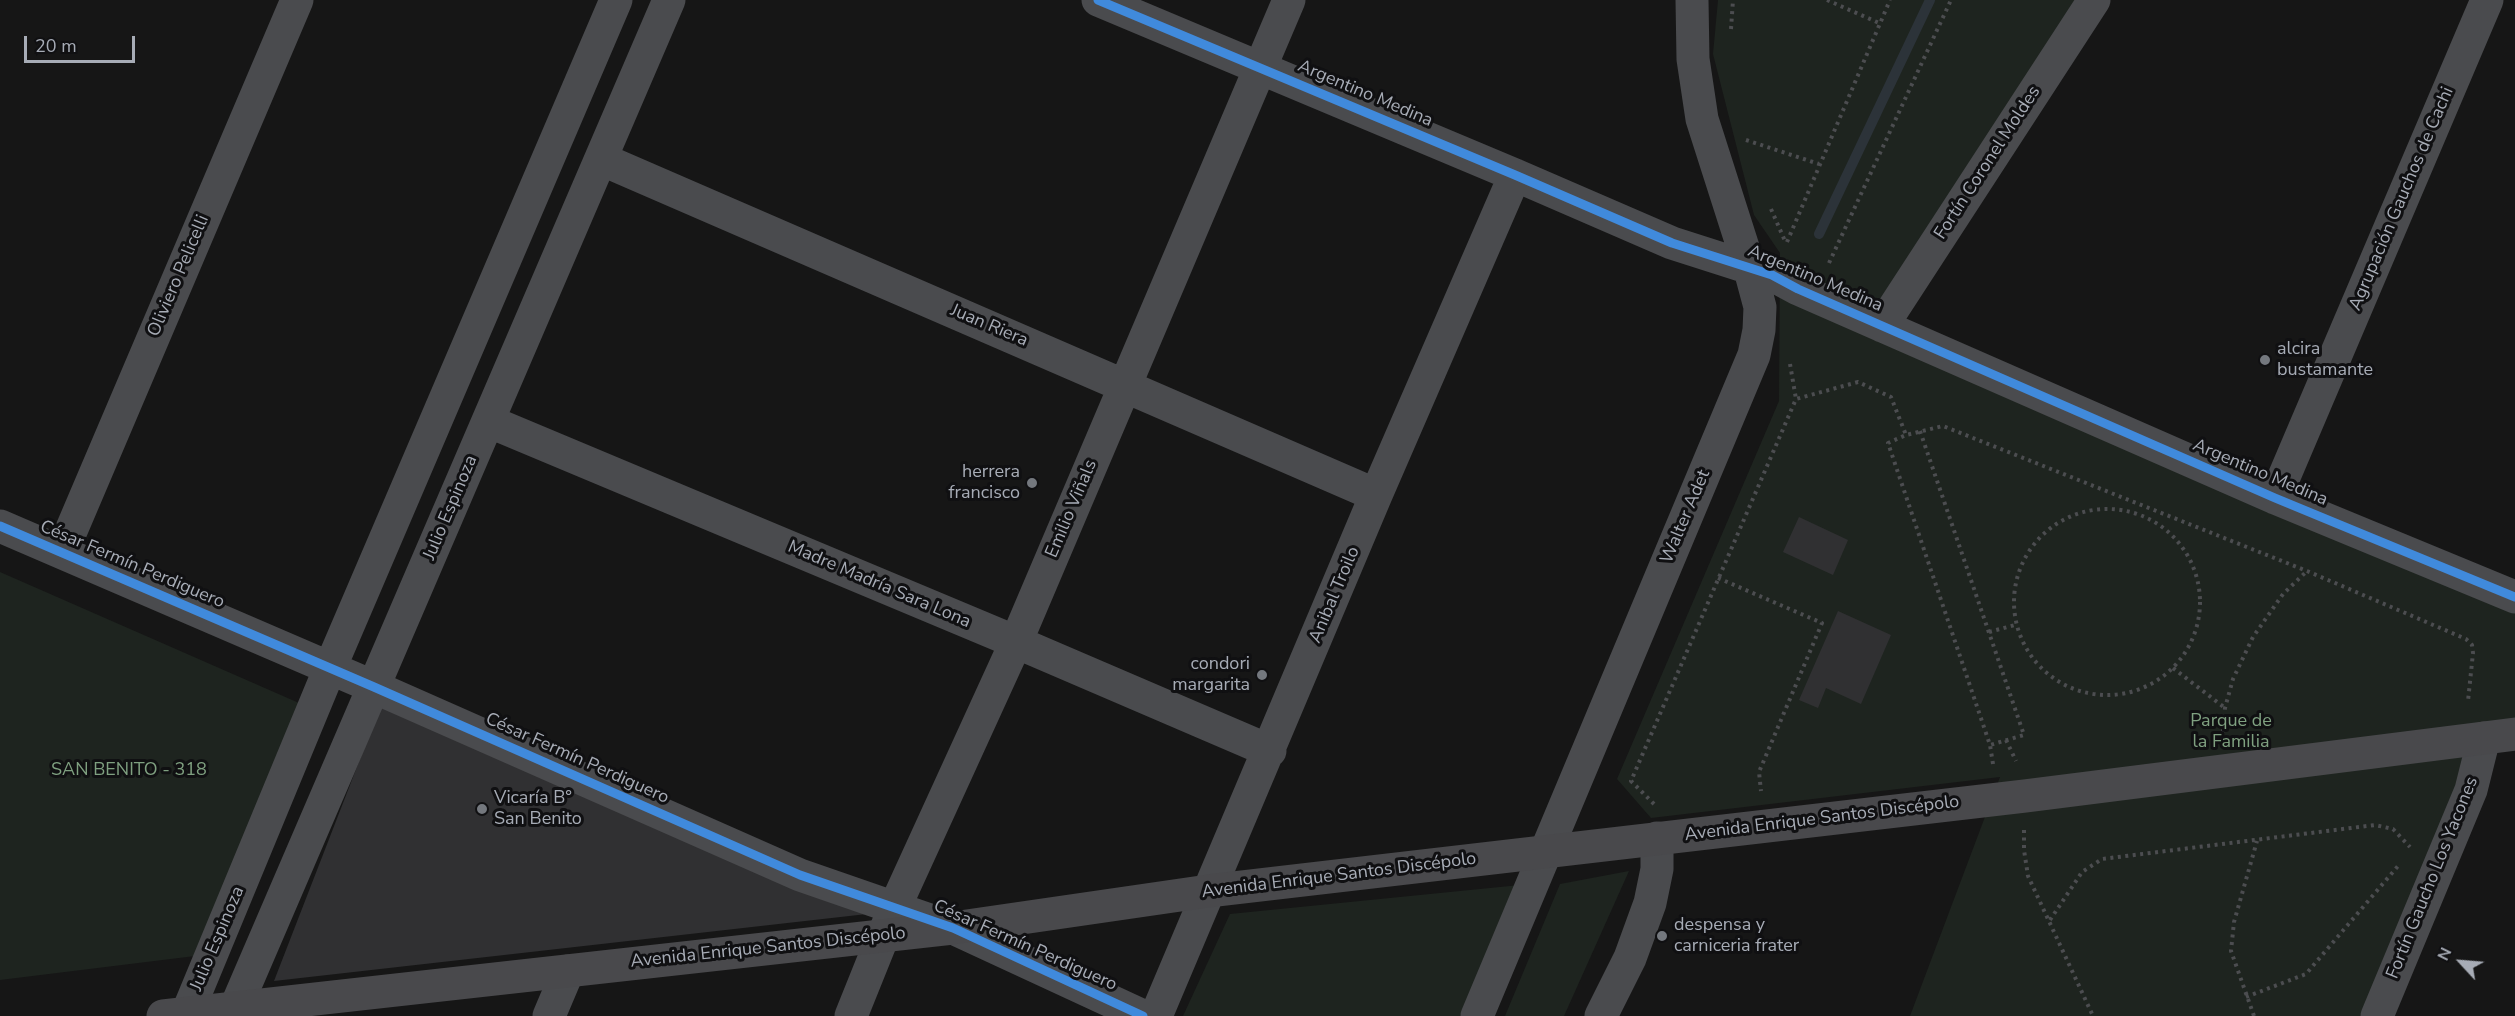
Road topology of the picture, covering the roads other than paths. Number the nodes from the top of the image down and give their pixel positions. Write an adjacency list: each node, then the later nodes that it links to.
1 (297, 0): 19 (street, Oliviero Pelicelli)
2 (616, 0): 22 (street, Julio Espinoza)
3 (669, 0): 10 (street, Julio Espinoza)
4 (1098, 0): 9 (street, Argentino Medina)
5 (1289, 0): 9 (street, Emilio Viñals)
6 (1692, 0): 12 (street, Walter Adet)
7 (2094, 0): 13 (street, Fortín Coronel Moldes)
8 (2487, 0): 17 (street, Agrupación Gauchos de Cachi)
9 (1260, 69): 11 (street, Argentino Medina); 14 (street, Emilio Viñals)
10 (601, 159): 14 (street, Juan Riera); 15 (street, Julio Espinoza)
11 (1515, 175): 12 (street, Argentino Medina); 16 (street, Anibal Troilo)
12 (1749, 266): 13 (street, Argentino Medina); 27 (street, Walter Adet)
13 (1882, 326): 17 (street, Argentino Medina)
14 (1125, 384): 16 (street, Juan Riera); 21 (street, Emilio Viñals)
15 (488, 421): 21 (street, Madre Madría Sara Lona); 23 (street, Julio Espinoza)
16 (1376, 495): 25 (street, Anibal Troilo)
17 (2275, 498): 20 (street, Argentino Medina)
18 (0, 526): 19 (street, César Fermín Perdiguero)
19 (62, 552): 22 (street, César Fermín Perdiguero)
20 (2515, 597)
21 (1016, 642): 25 (street, Madre Madría Sara Lona); 29 (street, Emilio Viñals)
22 (330, 668): 23 (street, César Fermín Perdiguero); 33 (street, Julio Espinoza)
23 (374, 687): 29 (street, César Fermín Perdiguero); 32 (street, Julio Espinoza)
24 (2499, 736): 26 (main road, Avenida Enrique Santos Discépolo); 40 (street, Fortín Gaucho Los Yacones)
25 (1270, 751): 28 (street, Anibal Troilo)
26 (1657, 823): 27 (main road, Avenida Enrique Santos Discépolo); 39 (street)
27 (1545, 851): 28 (main road, Avenida Enrique Santos Discépolo); 38 (street, Walter Adet)
28 (1208, 891): 30 (main road, Avenida Enrique Santos Discépolo); 37 (street, Anibal Troilo)
29 (890, 922): 30 (main road, Avenida Enrique Santos Discépolo); 31 (main road, Avenida Enrique Santos Discépolo); 35 (street, Emilio Viñals)
30 (953, 928): 36 (street, César Fermín Perdiguero)
31 (568, 971): 32 (main road, Avenida Enrique Santos Discépolo); 34 (street)
32 (234, 1011): 33 (main road, Avenida Enrique Santos Discépolo)
33 (179, 1015)
34 (549, 1016)
35 (851, 1016)
36 (1143, 1016)
37 (1156, 1016)
38 (1477, 1016)
39 (1601, 1016)
40 (2377, 1016)

